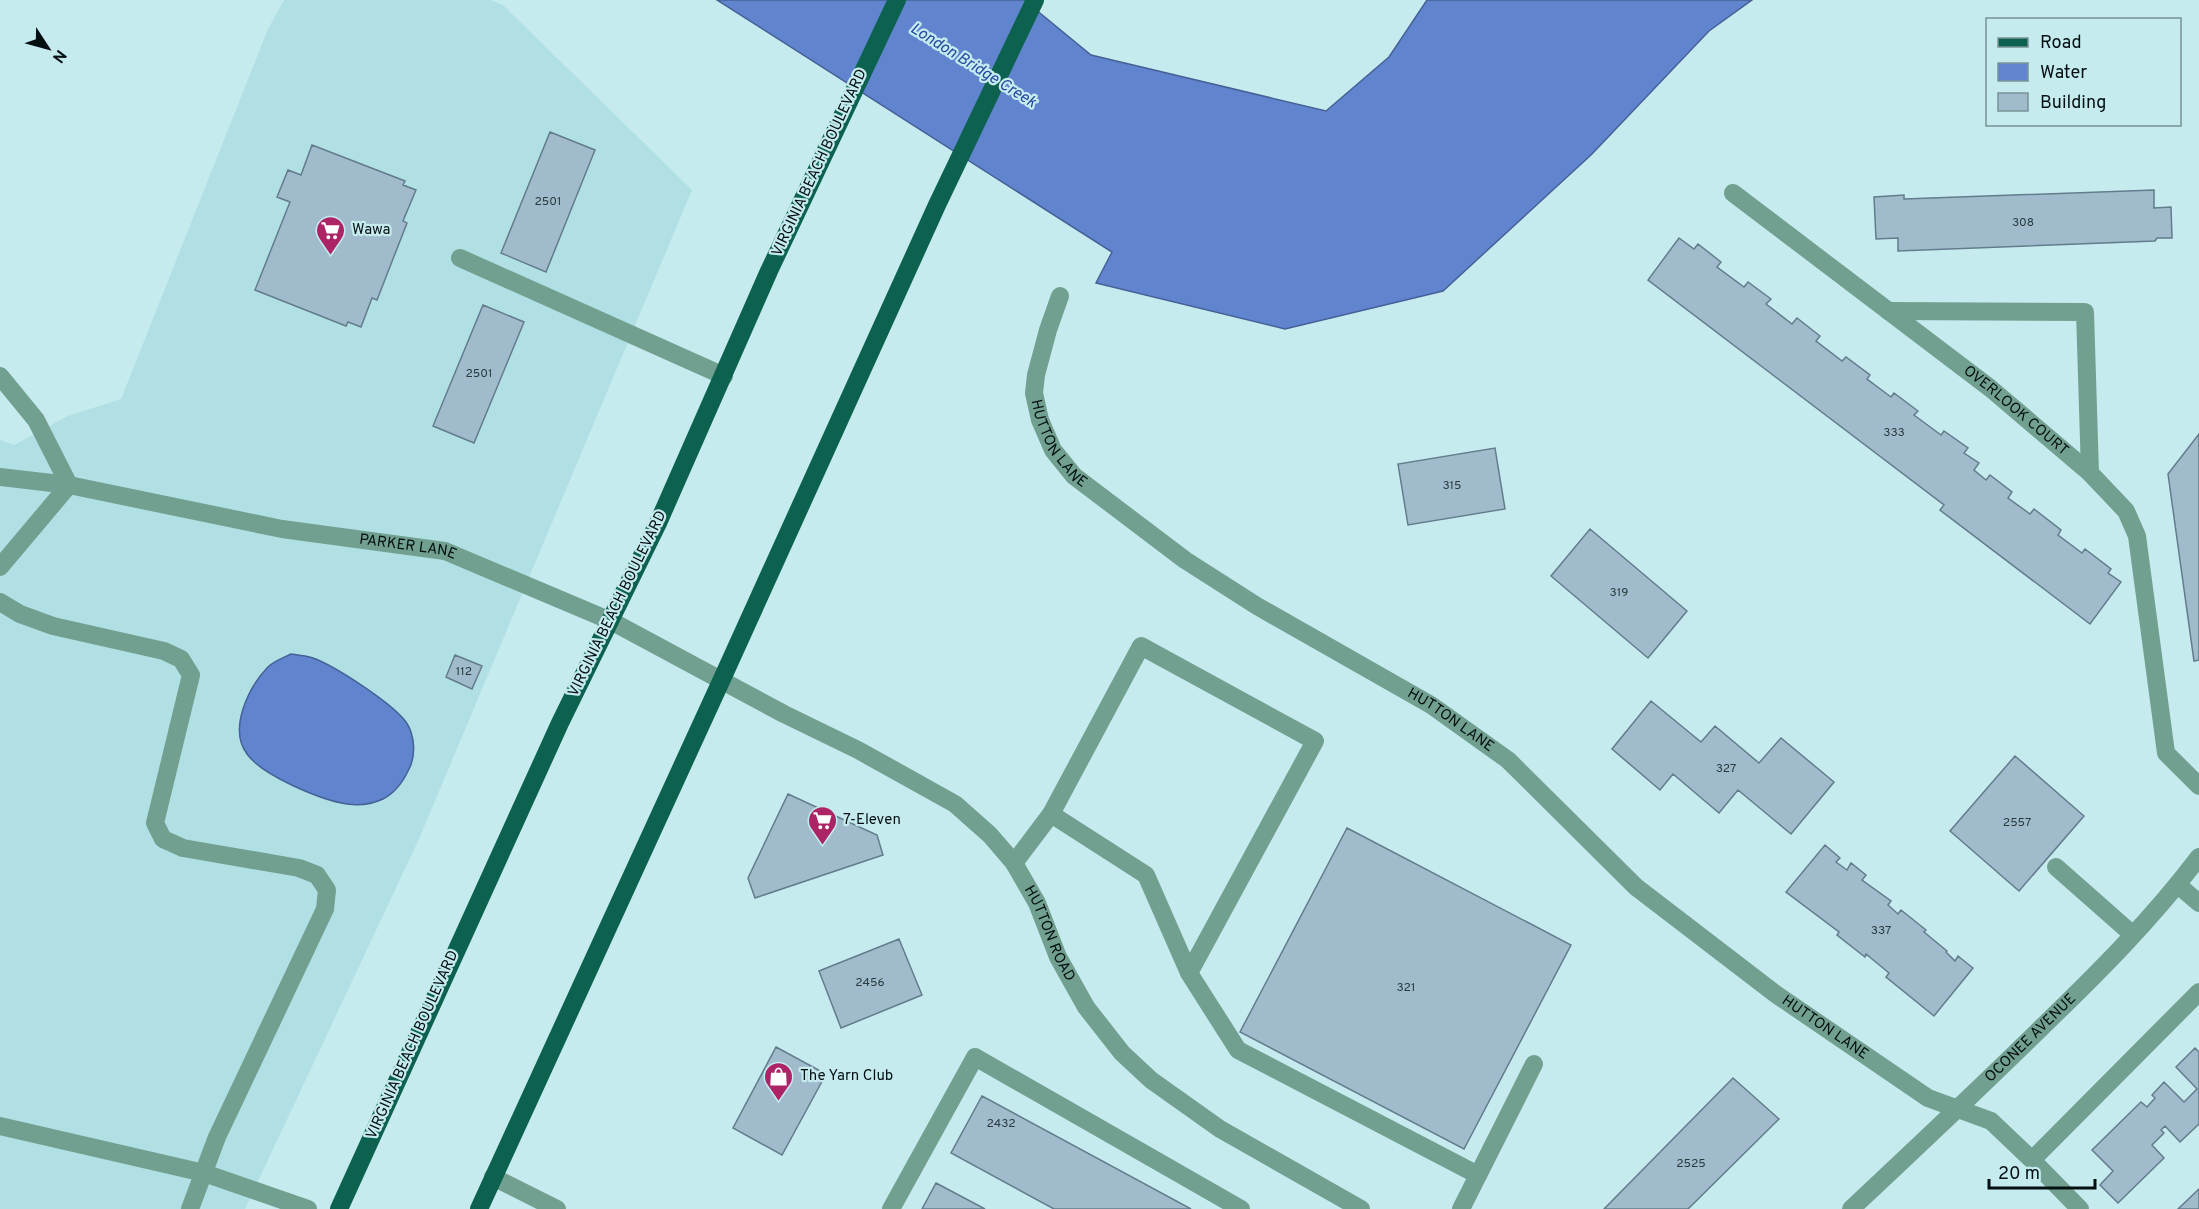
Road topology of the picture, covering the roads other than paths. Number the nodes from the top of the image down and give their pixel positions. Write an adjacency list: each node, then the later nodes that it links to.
1 (897, 0): 8 (main road, VIRGINIA BEACH BOULEVARD)
2 (1035, 0): 15 (main road)
3 (1733, 193): 6 (street, OVERLOOK COURT)
4 (460, 258): 8 (street)
5 (1060, 296): 27 (street, HUTTON LANE)
6 (1888, 311): 9 (street, OVERLOOK COURT); 9 (street)
7 (0, 376): 11 (street)
8 (724, 376): 14 (main road, VIRGINIA BEACH BOULEVARD)
9 (2090, 473): 16 (street, OVERLOOK COURT)
10 (0, 477): 11 (street, PARKER LANE)
11 (69, 484): 12 (street); 14 (street, PARKER LANE)
12 (0, 567)
13 (0, 602): 30 (street)
14 (611, 621): 15 (street, PARKER LANE); 35 (main road, VIRGINIA BEACH BOULEVARD)
15 (722, 679): 19 (street, HUTTON ROAD); 32 (main road)
16 (2199, 786)
17 (1051, 814): 19 (street); 24 (street); 24 (street)
18 (2199, 857): 21 (street, OCONEE AVENUE)
19 (1014, 863): 40 (street, HUTTON ROAD)
20 (2056, 867): 23 (street)
21 (2178, 885): 22 (street); 23 (street, OCONEE AVENUE)
22 (2199, 903)
23 (2132, 934): 27 (street, OCONEE AVENUE)
24 (1189, 973): 31 (street)
25 (2199, 992): 29 (street)
26 (1534, 1064): 31 (street)
27 (1959, 1108): 29 (street, HUTTON LANE); 42 (street, OCONEE AVENUE)
28 (0, 1126): 30 (street)
29 (2032, 1160): 43 (street, HUTTON LANE)
30 (204, 1173): 33 (street); 34 (street)
31 (1478, 1175): 41 (street)
32 (493, 1177): 36 (main road); 37 (street)
33 (190, 1209)
34 (308, 1209)
35 (339, 1209)
36 (478, 1209)
37 (557, 1209)
38 (891, 1209): 39 (street)
39 (1241, 1209)
40 (1361, 1209)
41 (1461, 1209)
42 (1851, 1209)
43 (2080, 1209)

